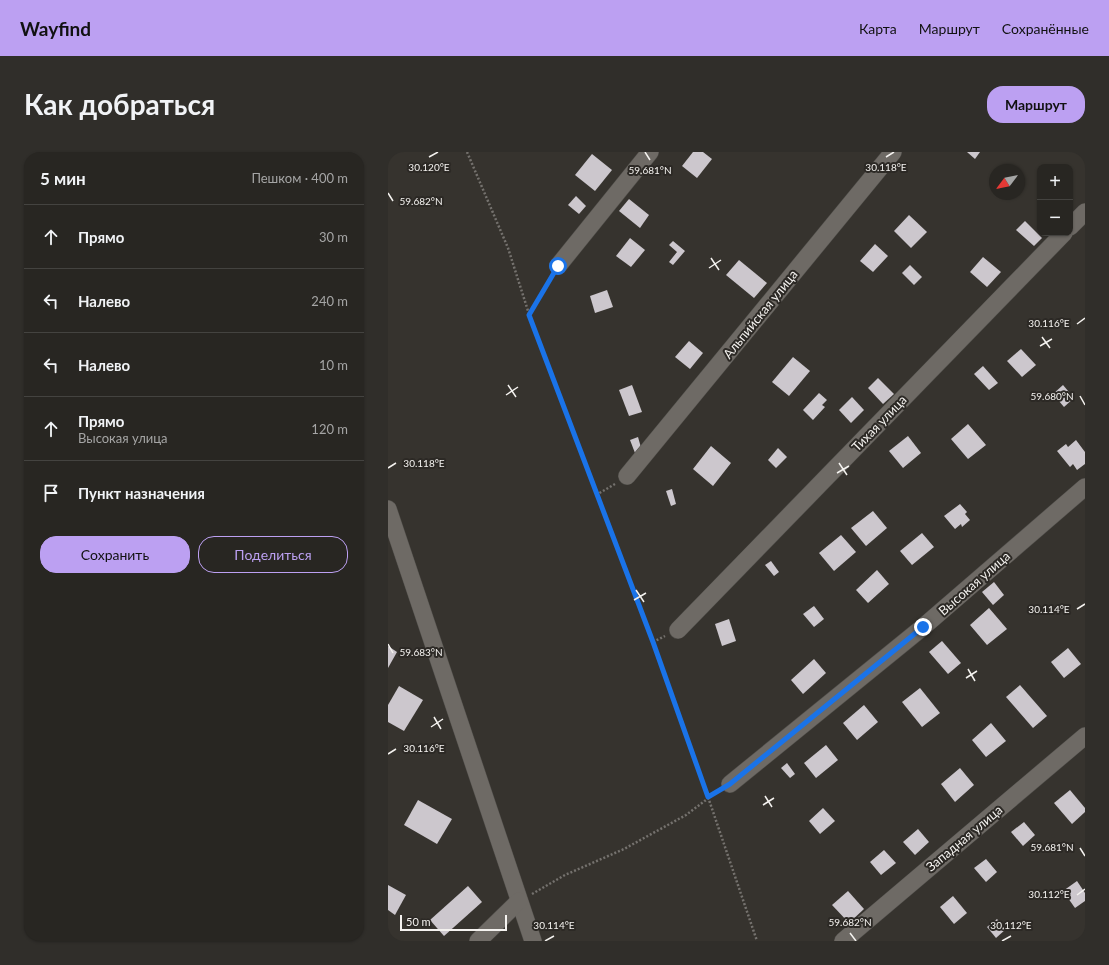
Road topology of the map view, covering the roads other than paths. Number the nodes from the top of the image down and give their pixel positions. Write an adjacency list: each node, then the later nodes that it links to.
1 (650, 152): 6 (street)
2 (893, 152): 7 (street, Альпийская улица)
3 (1085, 212): 4 (street)
4 (1073, 224)
5 (1061, 236): 10 (street, Тихая улица)
6 (558, 266)
7 (626, 476)
8 (1085, 487): 12 (street, Высокая улица)
9 (388, 511): 13 (street)
10 (678, 630)
11 (1085, 736): 16 (street, Западная улица)
12 (730, 784)
13 (519, 901): 14 (street); 15 (street)
14 (478, 941)
15 (532, 941)
16 (843, 941)

